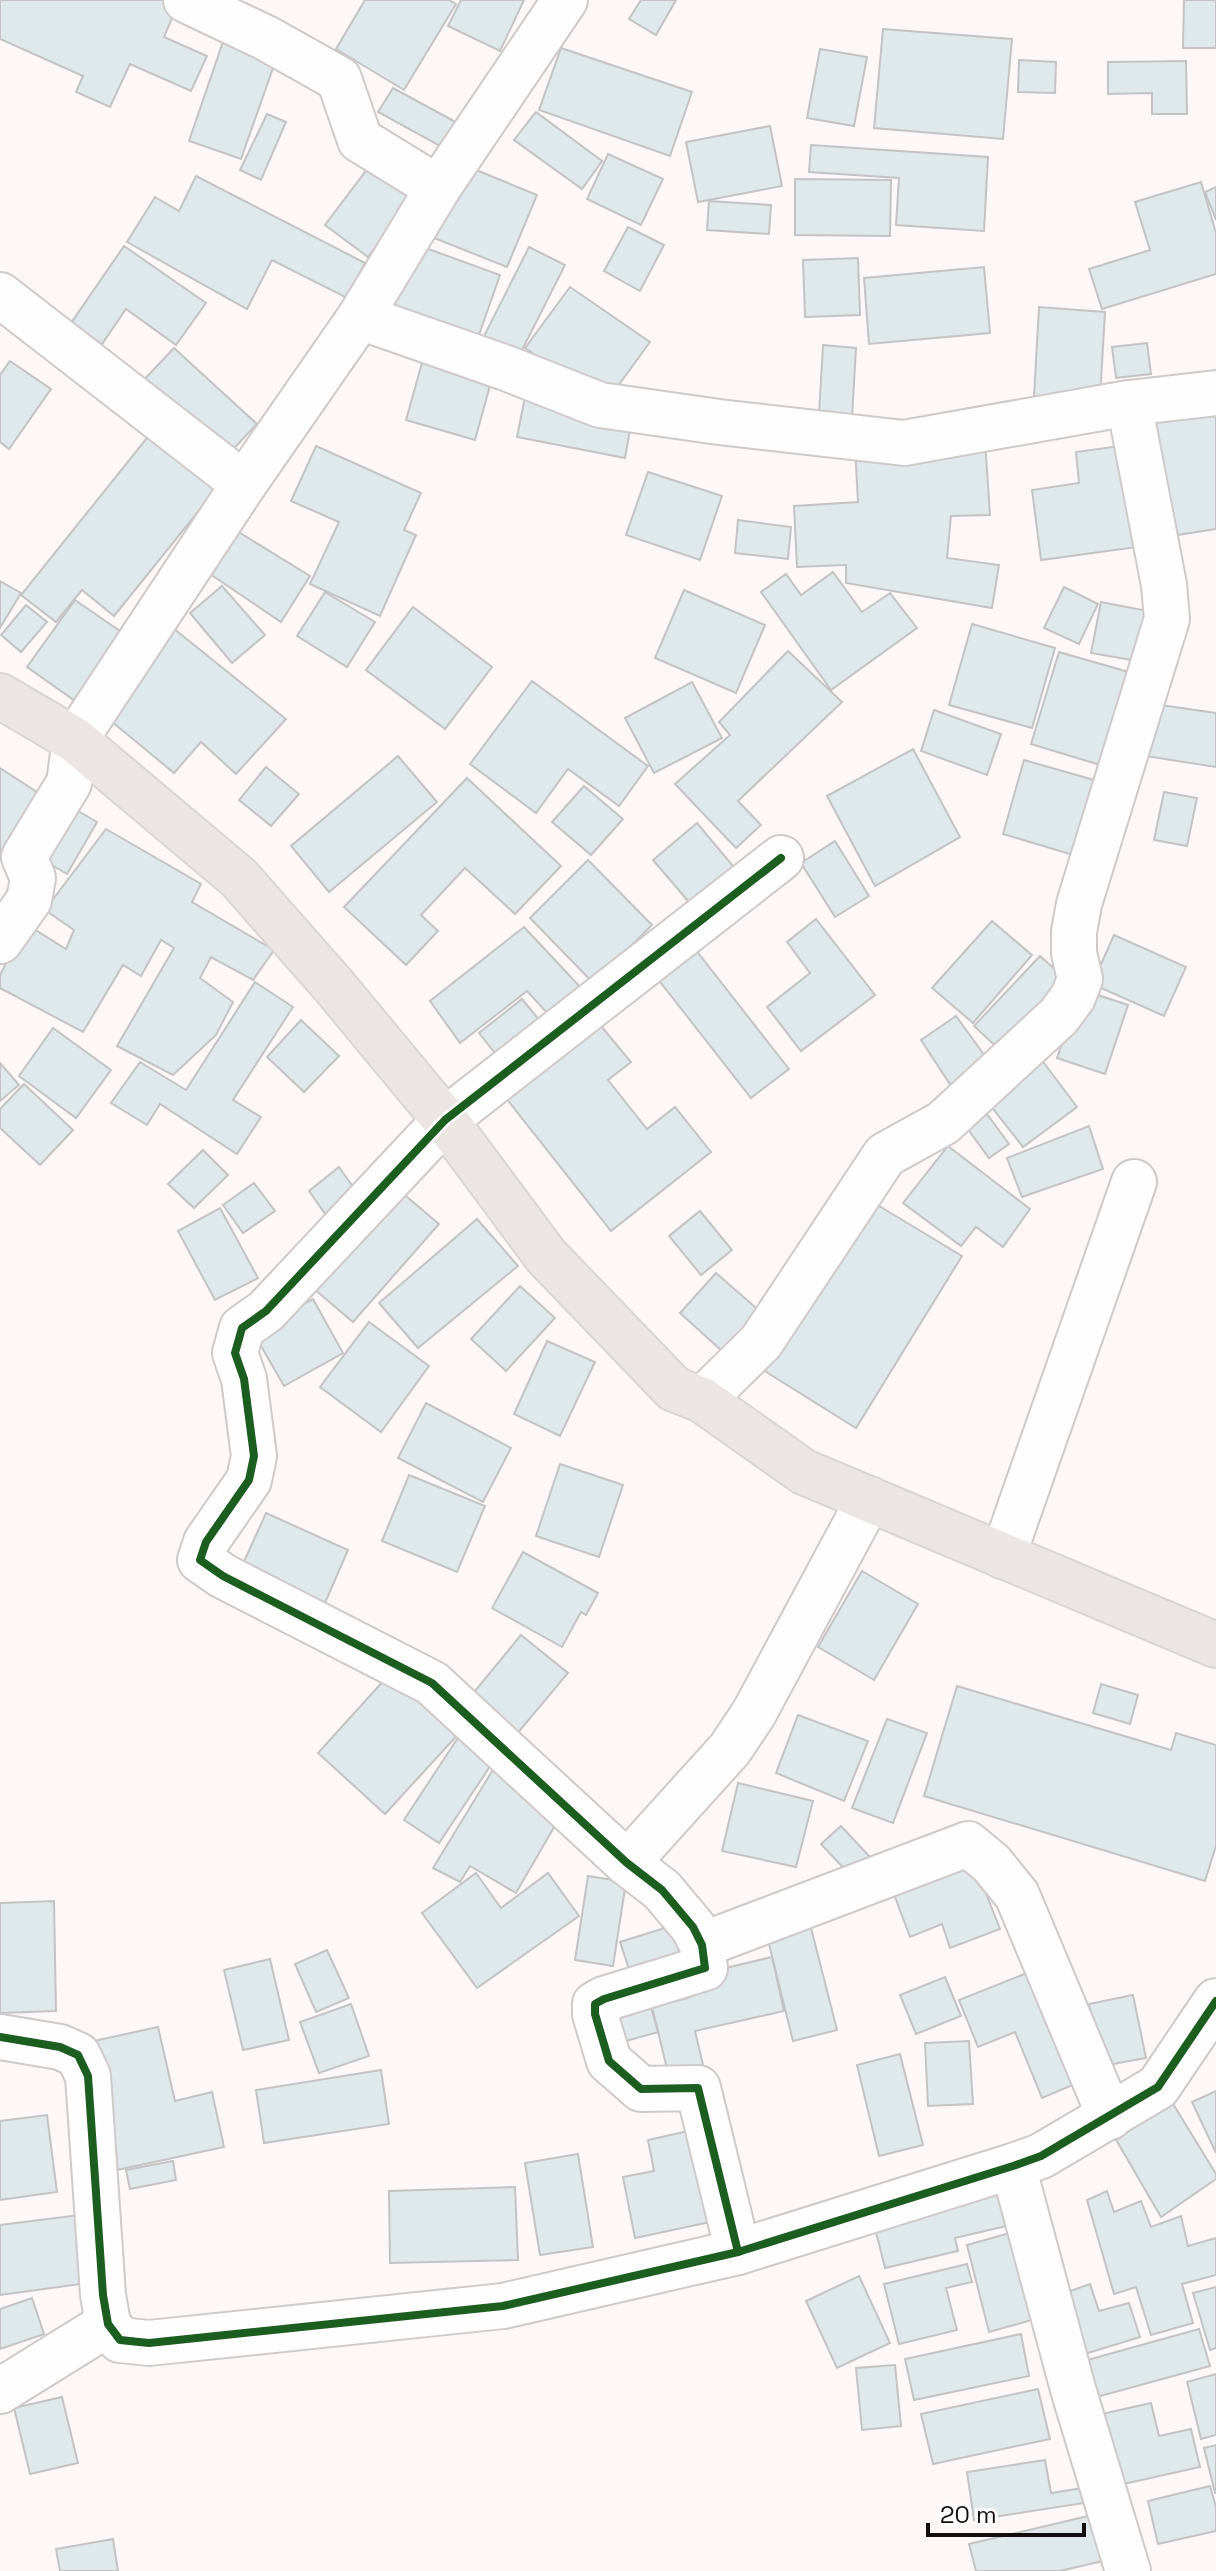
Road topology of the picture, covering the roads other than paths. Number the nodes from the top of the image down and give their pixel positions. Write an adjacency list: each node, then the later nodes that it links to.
1 (186, 0): 3 (street)
2 (565, 0): 3 (street)
3 (438, 188): 5 (street)
4 (0, 295): 8 (street)
5 (360, 317): 7 (street); 8 (street)
6 (1216, 393): 7 (street)
7 (1129, 403): 15 (street)
8 (244, 484): 10 (street)
9 (0, 696): 10 (main road)
10 (75, 740): 12 (street); 13 (main road)
11 (781, 858): 13 (street)
12 (0, 941)
13 (445, 1120): 15 (main road); 19 (street)
14 (1134, 1182): 17 (street)
15 (702, 1400): 16 (main road)
16 (869, 1499): 17 (main road); 19 (street)
17 (1003, 1556): 18 (main road)
18 (1216, 1645)
19 (627, 1863): 20 (street)
20 (702, 1945): 23 (street); 25 (street)
21 (1216, 2001): 23 (street)
22 (0, 2037): 26 (street)
23 (1110, 2117): 24 (street)
24 (1013, 2166): 25 (street); 28 (street)
25 (738, 2252): 26 (street)
26 (108, 2324): 27 (street)
27 (0, 2391)
28 (1128, 2571)

